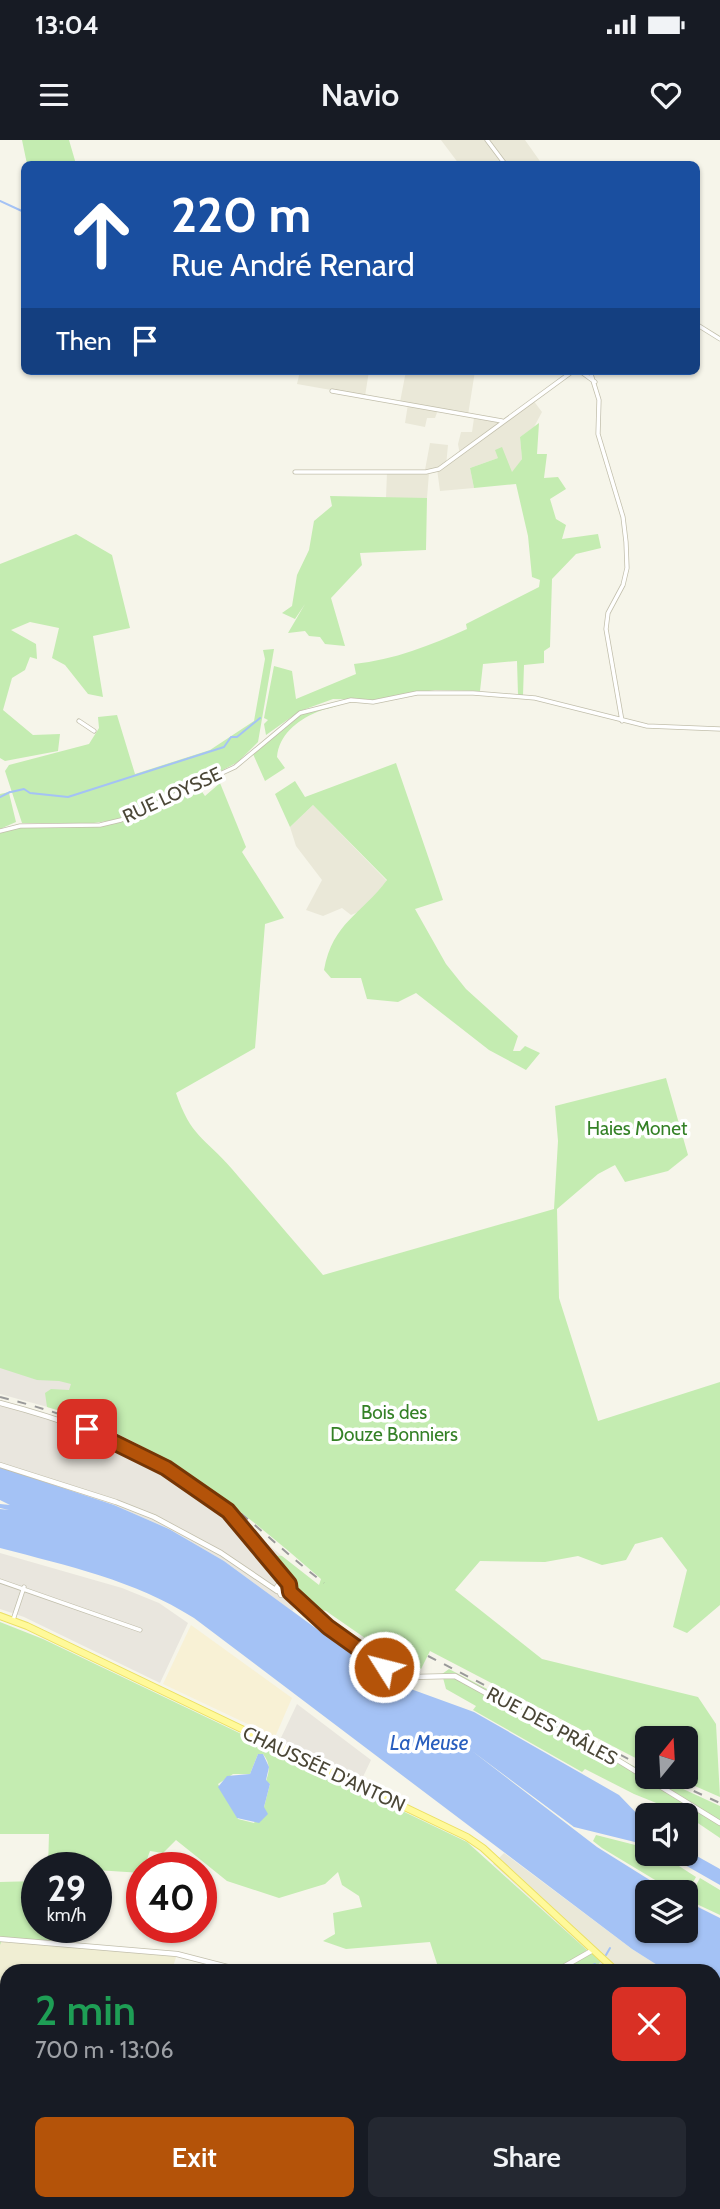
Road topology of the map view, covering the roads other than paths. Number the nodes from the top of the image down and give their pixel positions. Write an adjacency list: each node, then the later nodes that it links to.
1 (486, 140): 2 (street)
2 (503, 161)
3 (700, 326): 4 (street)
4 (720, 339)
5 (567, 375): 10 (street)
6 (585, 375): 8 (street)
7 (592, 375): 8 (street)
8 (596, 383): 12 (street)
9 (332, 391): 10 (street)
10 (502, 421): 11 (street)
11 (296, 472)
12 (622, 720): 14 (street, RUE LOYSSE); 16 (street, RUE LOYSSE)
13 (79, 721): 15 (street)
14 (720, 729)
15 (93, 731)
16 (0, 831)
17 (0, 1404): 20 (street)
18 (0, 1465): 22 (street)
19 (0, 1581): 21 (street)
20 (285, 1582): 22 (street); 23 (street)
21 (24, 1587): 25 (street); 26 (street)
22 (277, 1591): 23 (street)
23 (290, 1592): 27 (street, RUE DES PRÂLES)
24 (0, 1616): 25 (main road, CHAUSSÉE D'ANTON)
25 (13, 1620): 29 (main road, CHAUSSÉE D'ANTON)
26 (140, 1630)
27 (720, 1823)
28 (0, 1939): 30 (street)
29 (593, 1950): 31 (street); 32 (main road, CHAUSSÉE D'ANTON)
30 (216, 1964)
31 (568, 1964)
32 (608, 1964)

